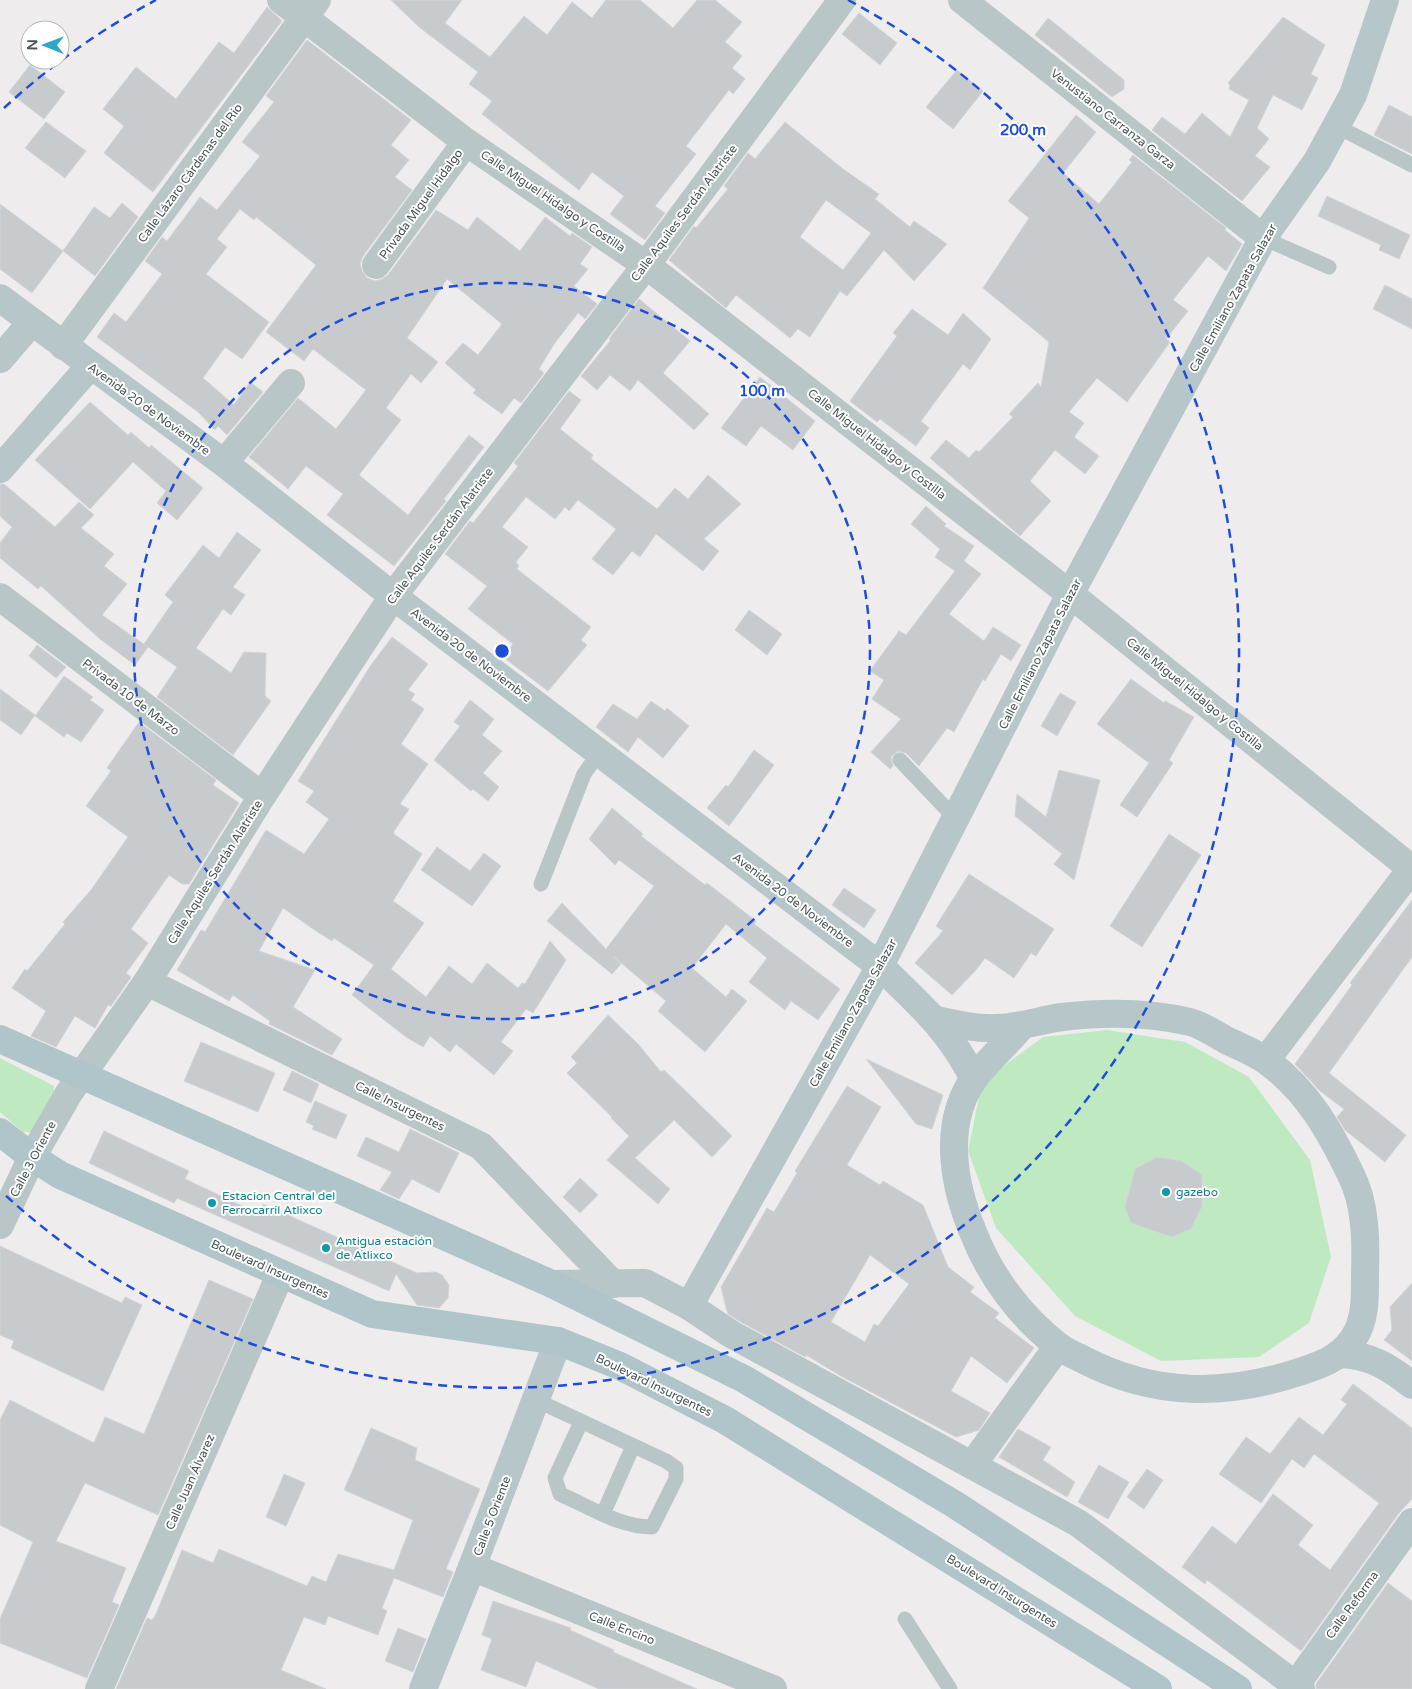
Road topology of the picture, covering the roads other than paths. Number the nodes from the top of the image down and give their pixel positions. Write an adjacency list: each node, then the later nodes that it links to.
1 (280, 0): 5 (street, Calle Miguel Hidalgo y Costilla)
2 (842, 0): 11 (street, Calle Aquiles Serdán Alatriste)
3 (962, 0): 9 (street, Venustiano Carranza Garza)
4 (1385, 0): 6 (street, Calle Emiliano Zapata Salazar)
5 (310, 9): 7 (street, Calle Miguel Hidalgo y Costilla); 15 (street, Calle Lázaro Cárdenas del Río)
6 (1336, 126): 8 (lane); 9 (street, Calle Emiliano Zapata Salazar)
7 (466, 142): 10 (street, Privada Miguel Hidalgo); 11 (street, Calle Miguel Hidalgo y Costilla)
8 (1412, 166)
9 (1264, 238): 12 (lane); 21 (street, Calle Emiliano Zapata Salazar)
10 (376, 265)
11 (646, 265): 21 (street, Calle Miguel Hidalgo y Costilla); 22 (street, Calle Aquiles Serdán Alatriste)
12 (1329, 266)
13 (0, 298): 14 (street, Avenida 20 de Noviembre)
14 (32, 322): 15 (street, Avenida 20 de Noviembre); 16 (street)
15 (63, 346): 17 (street, Avenida 20 de Noviembre)
16 (0, 358)
17 (90, 366): 19 (street, Avenida 20 de Noviembre); 20 (street)
18 (291, 383): 19 (street)
19 (224, 463): 22 (street, Avenida 20 de Noviembre)
20 (0, 469)
21 (1070, 594): 27 (street, Calle Emiliano Zapata Salazar); 28 (street, Calle Miguel Hidalgo y Costilla)
22 (394, 596): 24 (street, Avenida 20 de Noviembre); 26 (street, Calle Aquiles Serdán Alatriste)
23 (0, 597): 26 (street, Privada 10 de Marzo)
24 (599, 753): 29 (lane); 30 (street, Avenida 20 de Noviembre)
25 (900, 760): 27 (lane)
26 (262, 796): 31 (street, Calle Aquiles Serdán Alatriste)
27 (955, 818): 30 (street, Calle Emiliano Zapata Salazar)
28 (1412, 869): 35 (street)
29 (540, 884)
30 (880, 966): 32 (street, Avenida 20 de Noviembre); 44 (street, Calle Emiliano Zapata Salazar)
31 (147, 982): 37 (street, Calle Aquiles Serdán Alatriste); 43 (street, Calle Insurgentes)
32 (936, 1020): 33 (street); 36 (street, Avenida 20 de Noviembre)
33 (1020, 1027): 35 (street); 36 (street)
34 (0, 1039): 37 (main road)
35 (1266, 1060): 45 (street)
36 (974, 1079): 47 (street)
37 (75, 1085): 39 (street, Calle 3 Oriente); 42 (main road)
38 (0, 1132): 39 (main road, Boulevard Insurgentes)
39 (32, 1157): 40 (street, Calle 3 Oriente); 41 (main road, Boulevard Insurgentes)
40 (0, 1225)
41 (280, 1274): 46 (main road, Boulevard Insurgentes); 60 (street, Calle Juan Álvarez)
42 (552, 1284): 43 (street); 65 (main road)
43 (613, 1284): 44 (street)
44 (689, 1306): 54 (street)
45 (1362, 1323): 48 (street); 49 (street)
46 (558, 1341): 51 (street, Calle 5 Oriente); 64 (main road, Boulevard Insurgentes)
47 (1058, 1346): 48 (street); 54 (street)
48 (1340, 1354): 49 (street)
49 (1386, 1366): 50 (street)
50 (1412, 1385)
51 (536, 1400): 52 (lane); 57 (street, Calle 5 Oriente)
52 (580, 1422): 53 (lane); 55 (lane)
53 (633, 1446): 55 (lane); 55 (lane)
54 (973, 1464): 59 (street)
55 (603, 1514)
56 (1412, 1522): 59 (street, Calle Reforma)
57 (472, 1567): 61 (street, Calle 5 Oriente); 62 (street, Calle Encino)
58 (905, 1619): 63 (lane)
59 (1296, 1687)
60 (99, 1689)
61 (423, 1689)
62 (773, 1689)
63 (950, 1689)
64 (1158, 1689)
65 (1238, 1689)

